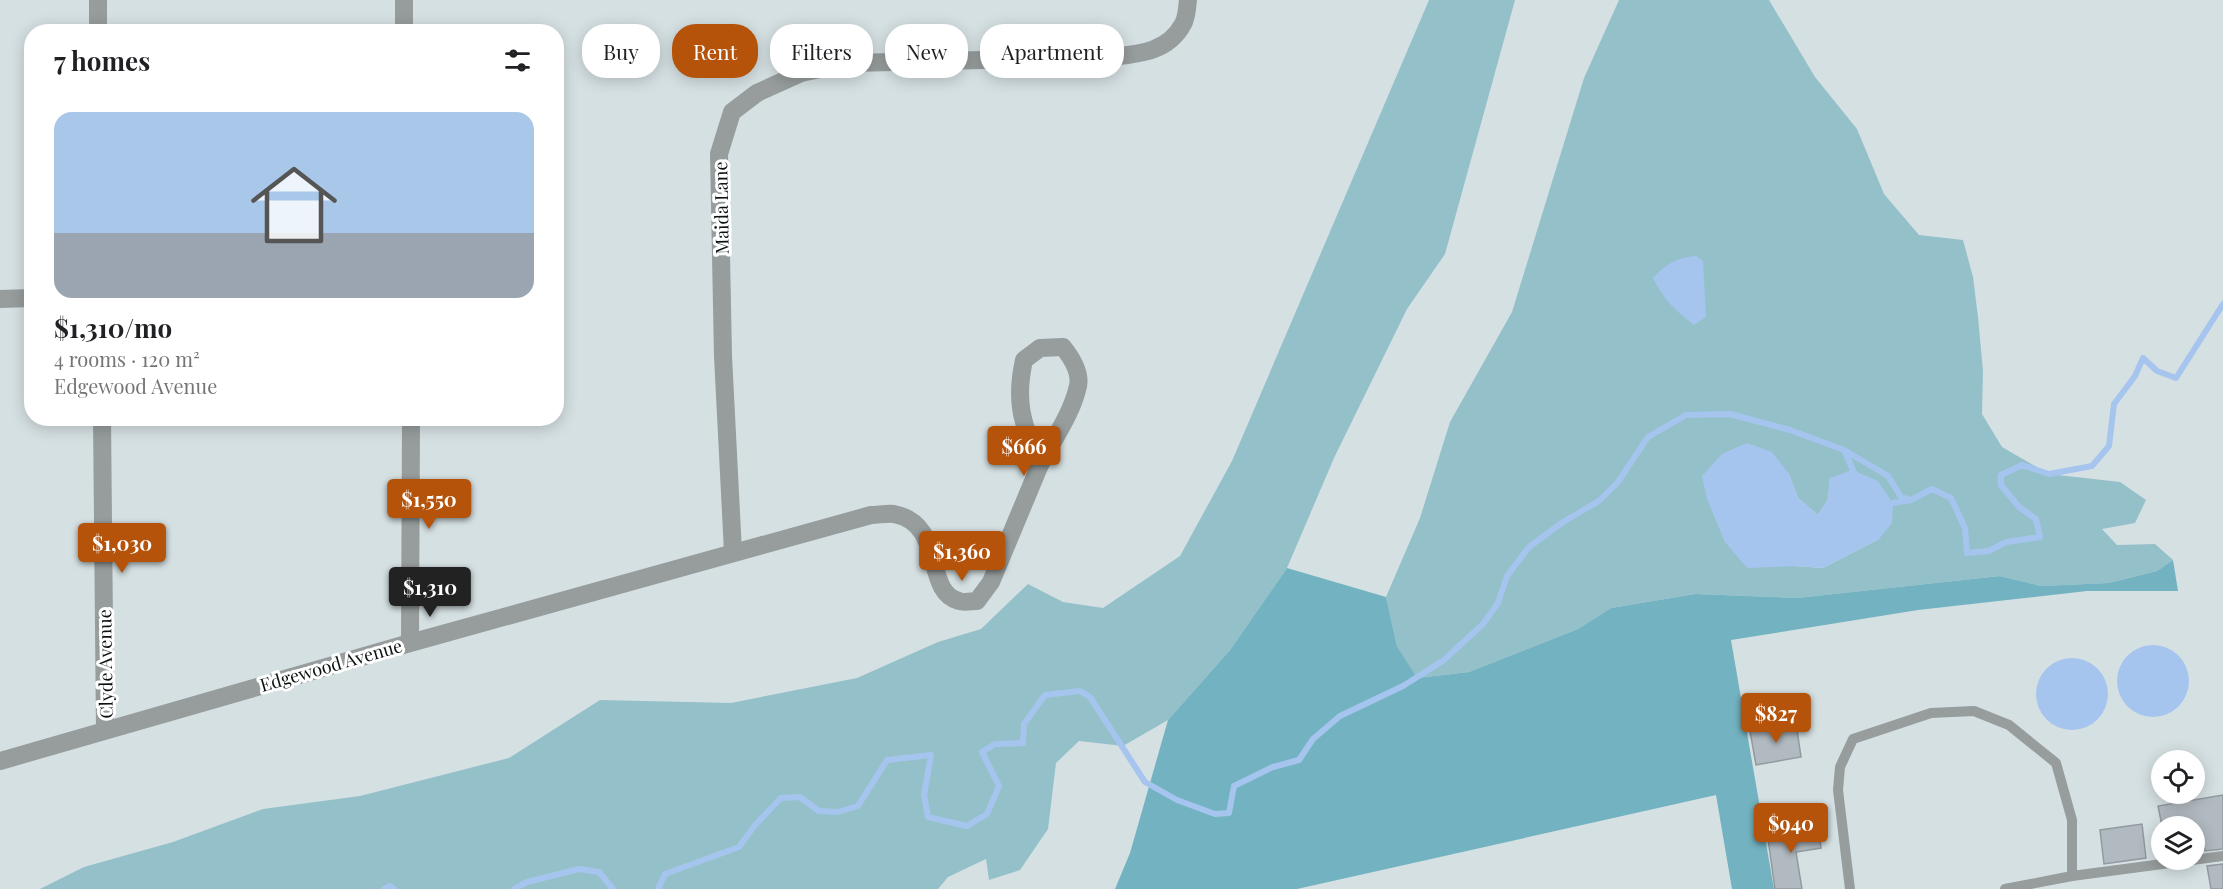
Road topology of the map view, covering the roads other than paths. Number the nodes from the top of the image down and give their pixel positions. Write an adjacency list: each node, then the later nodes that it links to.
1 (98, 0): 4 (street)
2 (404, 0): 5 (street)
3 (1188, 0): 11 (street, Maida Lane)
4 (98, 24)
5 (404, 24)
6 (24, 298): 7 (street)
7 (0, 299)
8 (102, 426): 13 (street, Clyde Avenue)
9 (411, 426): 12 (street)
10 (1039, 467): 10 (street); 11 (street, Edgewood Avenue)
11 (733, 552): 12 (street, Edgewood Avenue)
12 (410, 642): 13 (street, Edgewood Avenue)
13 (105, 730): 14 (street, Edgewood Avenue)
14 (0, 761)
15 (2223, 856): 16 (lane)
16 (2072, 876): 17 (lane); 18 (lane)
17 (1850, 889)
18 (2006, 889)

